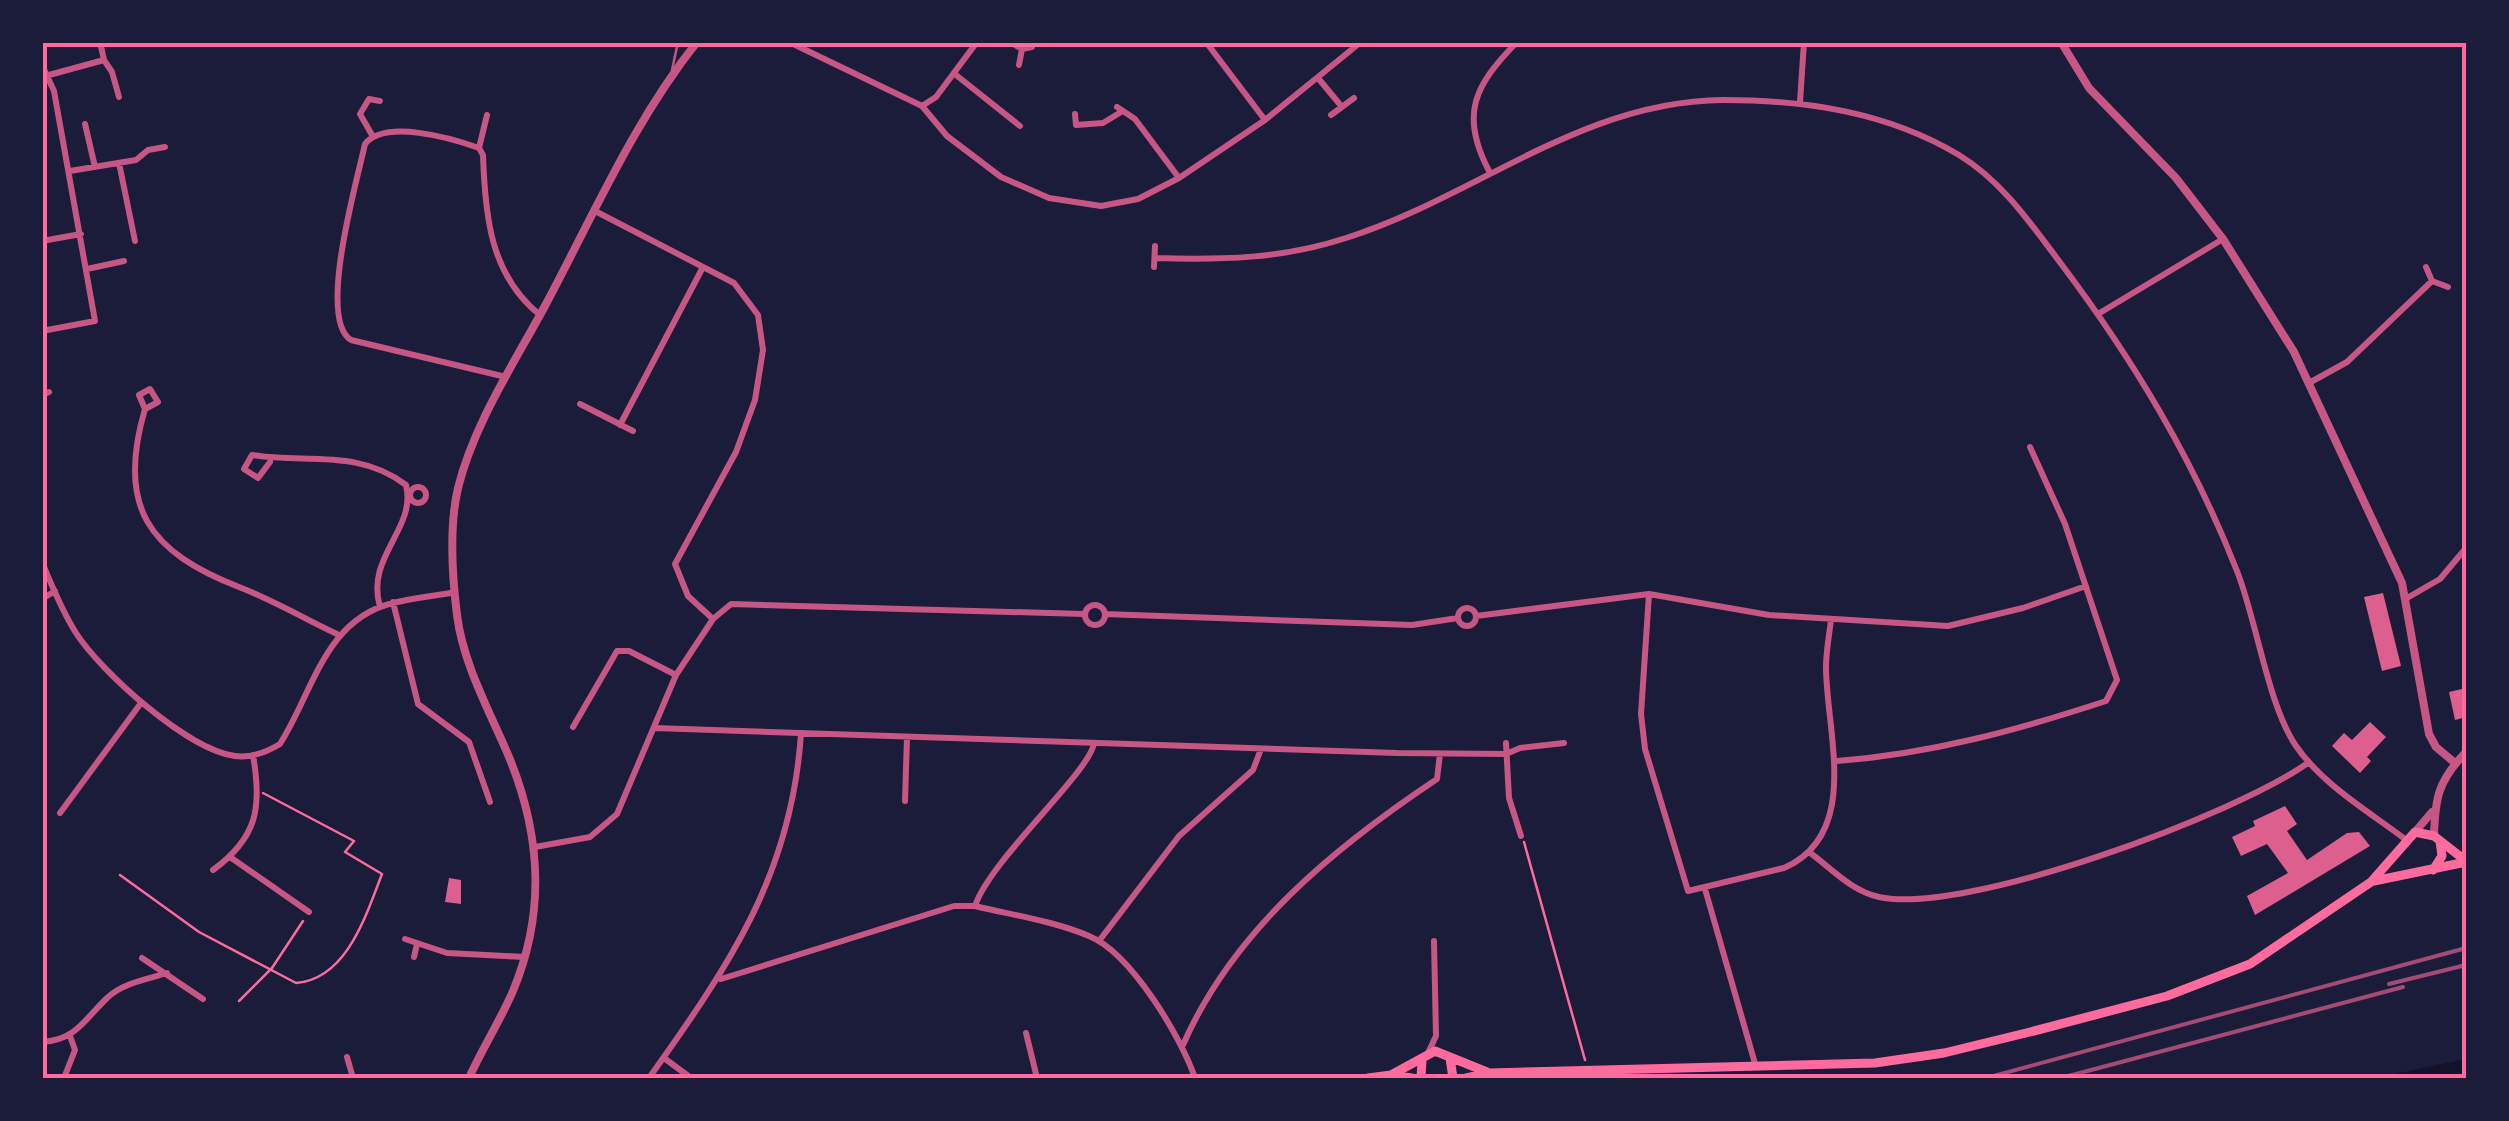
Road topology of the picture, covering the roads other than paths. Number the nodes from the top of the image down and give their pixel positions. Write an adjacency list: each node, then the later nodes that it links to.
1 (100, 42): 15 (street)
2 (678, 42): 22 (lane)
3 (688, 42): 18 (street)
4 (697, 42): 18 (street)
5 (789, 42): 27 (street)
6 (977, 42): 19 (street)
7 (1010, 42): 14 (street)
8 (1206, 42): 34 (street)
9 (1361, 42): 21 (street)
10 (1517, 42): 42 (street)
11 (1804, 42): 26 (street)
12 (2061, 42): 47 (street)
13 (1032, 48): 14 (street)
14 (1022, 49): 17 (street)
15 (104, 60): 20 (street); 23 (street)
16 (42, 65): 20 (street)
17 (1019, 65)
18 (678, 66): 22 (street)
19 (956, 74): 27 (street); 33 (street)
20 (49, 75): 43 (street)
21 (1318, 78): 28 (street); 34 (street)
22 (669, 81): 45 (street)
23 (119, 97)
24 (1354, 98): 28 (street)
25 (380, 101): 37 (street)
26 (1800, 102): 42 (street); 57 (street)
27 (922, 106): 44 (street)
28 (1342, 107): 32 (street)
29 (1018, 112): 33 (street)
30 (1074, 114): 44 (street)
31 (487, 115): 39 (street)
32 (1332, 115)
33 (1012, 119): 36 (street)
34 (1265, 120): 44 (street)
35 (85, 124): 41 (street)
36 (1020, 126)
37 (372, 135): 39 (street); 60 (street)
38 (165, 147): 40 (street)
39 (479, 148): 58 (street)
40 (119, 163): 41 (street); 49 (street)
41 (95, 167): 43 (street)
42 (1489, 171): 50 (street)
43 (70, 172): 46 (street)
44 (1179, 178)
45 (594, 211): 52 (street); 58 (street)
46 (81, 234): 48 (street); 54 (street)
47 (2223, 239): 57 (street); 61 (street)
48 (42, 240)
49 (134, 241)
50 (1155, 246)
51 (124, 261): 54 (street)
52 (703, 267): 64 (street); 82 (street)
53 (2426, 267): 55 (street)
54 (87, 269): 59 (street)
55 (2432, 281): 56 (street); 61 (street)
56 (2448, 288)
57 (2098, 314): 100 (street)
58 (540, 315): 60 (street)
59 (42, 331)
60 (507, 378): 72 (street)
61 (2309, 383): 74 (street)
62 (580, 404): 64 (street)
63 (145, 408): 84 (street)
64 (620, 424): 65 (street)
65 (633, 431)
66 (2030, 447): 70 (street)
67 (270, 462): 77 (street)
68 (2466, 548): 74 (street)
69 (42, 562): 71 (street)
70 (2086, 586): 83 (street); 99 (street)
71 (54, 591): 75 (street); 86 (street)
72 (455, 592): 76 (street); 110 (street)
73 (1649, 594): 80 (street); 83 (street); 119 (street)
74 (2407, 598): 101 (street)
75 (42, 599)
76 (394, 602): 77 (street); 102 (street)
77 (380, 607): 84 (street)
78 (1084, 614): 79 (street); 79 (street); 82 (street)
79 (1105, 614): 81 (street)
80 (1476, 616): 81 (street); 81 (street)
81 (1458, 618)
82 (713, 619): 85 (street)
83 (1830, 620): 99 (street)
84 (337, 634): 96 (street)
85 (676, 675): 87 (street); 88 (street)
86 (141, 703): 96 (street); 105 (street)
87 (573, 727)
88 (654, 728): 89 (street); 110 (street)
89 (800, 734): 90 (street); 130 (street)
90 (907, 737): 91 (street); 103 (street)
91 (1094, 743): 94 (street); 120 (street)
92 (1564, 743): 98 (street)
93 (1506, 744): 98 (street)
94 (1262, 748): 97 (street); 123 (street)
95 (2466, 752): 101 (street)
96 (253, 754): 113 (street)
97 (1440, 754): 98 (street); 136 (street)
98 (1506, 754): 107 (street)
99 (1837, 761): 111 (street)
100 (2309, 762): 109 (street); 111 (street)
101 (2455, 764): 104 (street)
102 (490, 802)
103 (906, 802)
104 (2432, 812): 106 (street); 108 (street)
105 (60, 813)
106 (2415, 832): 108 (main road); 109 (main road)
107 (1521, 836)
108 (2437, 838): 114 (main road); 116 (main road)
109 (2405, 839): 112 (main road)
110 (535, 846): 126 (street)
111 (1809, 852): 119 (street)
112 (2399, 853): 117 (main road); 118 (main road)
113 (230, 857): 115 (street); 121 (street)
114 (2466, 862): 116 (main road)
115 (213, 870)
116 (2433, 870): 117 (main road)
117 (2414, 874): 118 (main road)
118 (2371, 882): 141 (main road)
119 (1705, 889): 141 (street)
120 (976, 906): 123 (street); 130 (street)
121 (309, 912)
122 (406, 938): 125 (street)
123 (1099, 941): 136 (street)
124 (1434, 941): 134 (street)
125 (417, 944): 126 (street); 128 (street)
126 (526, 957): 146 (street)
127 (142, 958): 129 (street)
128 (414, 958)
129 (168, 974): 131 (street); 133 (street)
130 (721, 979): 140 (street)
131 (203, 999)
132 (1026, 1034): 149 (street)
133 (70, 1036): 135 (street); 144 (street)
134 (1436, 1036): 137 (street); 139 (street)
135 (42, 1042)
136 (1184, 1045): 150 (street)
137 (1448, 1056): 139 (main road); 142 (main road); 154 (main road)
138 (347, 1057): 145 (street)
139 (1425, 1057): 143 (main road); 153 (main road)
140 (664, 1058): 147 (street); 148 (street)
141 (1756, 1067): 142 (main road)
142 (1489, 1072): 155 (main road)
143 (1391, 1075): 151 (main road); 152 (main road)
144 (64, 1078)
145 (352, 1078)
146 (468, 1078)
147 (649, 1078)
148 (691, 1078)
149 (1037, 1078)
150 (1195, 1078)
151 (1368, 1078)
152 (1412, 1078)
153 (1422, 1078)
154 (1453, 1078)
155 (1466, 1078)

